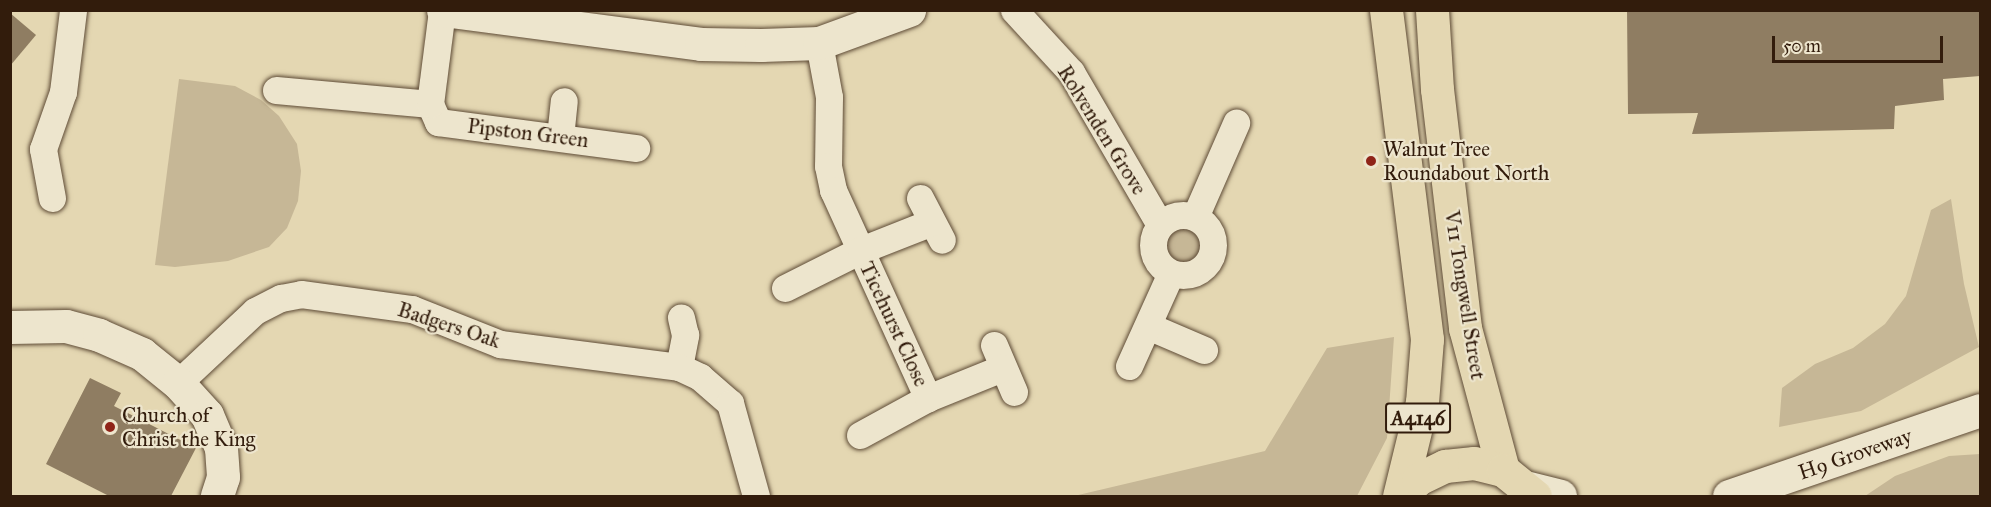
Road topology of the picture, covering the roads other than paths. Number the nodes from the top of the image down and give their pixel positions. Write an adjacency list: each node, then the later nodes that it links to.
1 (73, 10): 14 (street)
2 (443, 10): 7 (street); 10 (street)
3 (909, 10): 7 (street)
4 (1014, 10): 17 (street, Rolvenden Grove)
5 (1386, 10): 36 (highway, V11 Tongwell Street / A4146)
6 (1432, 10): 32 (highway, V11 Tongwell Street / A4146)
7 (819, 43): 18 (street, Ticehurst Close)
8 (276, 90): 10 (street)
9 (564, 100): 12 (street)
10 (430, 104): 12 (street, Pipston Green)
11 (1236, 123): 15 (street)
12 (560, 137): 13 (street, Pipston Green)
13 (636, 148)
14 (51, 198)
15 (1195, 217): 17 (street); 19 (street)
16 (931, 220): 18 (street, Ticehurst Close)
17 (1160, 225): 19 (street)
18 (861, 250): 20 (street, Ticehurst Close); 29 (street, Ticehurst Close)
19 (1171, 273): 22 (street)
20 (785, 288)
21 (681, 317): 26 (street)
22 (1148, 326): 24 (street); 25 (street)
23 (10, 327): 28 (street)
24 (1204, 350)
25 (1129, 366)
26 (679, 367): 28 (street, Badgers Oak); 35 (street, Badgers Oak)
27 (1003, 368): 29 (street, Ticehurst Close)
28 (178, 383): 34 (street)
29 (928, 398): 31 (street, Ticehurst Close)
30 (1980, 410): 38 (street, H9 Groveway)
31 (860, 435)
32 (1503, 470): 33 (highway, A4146); 36 (highway, A4146)
33 (1532, 492): 37 (street)
34 (217, 496)
35 (756, 496)
36 (1400, 496)
37 (1560, 496)
38 (1729, 496)

